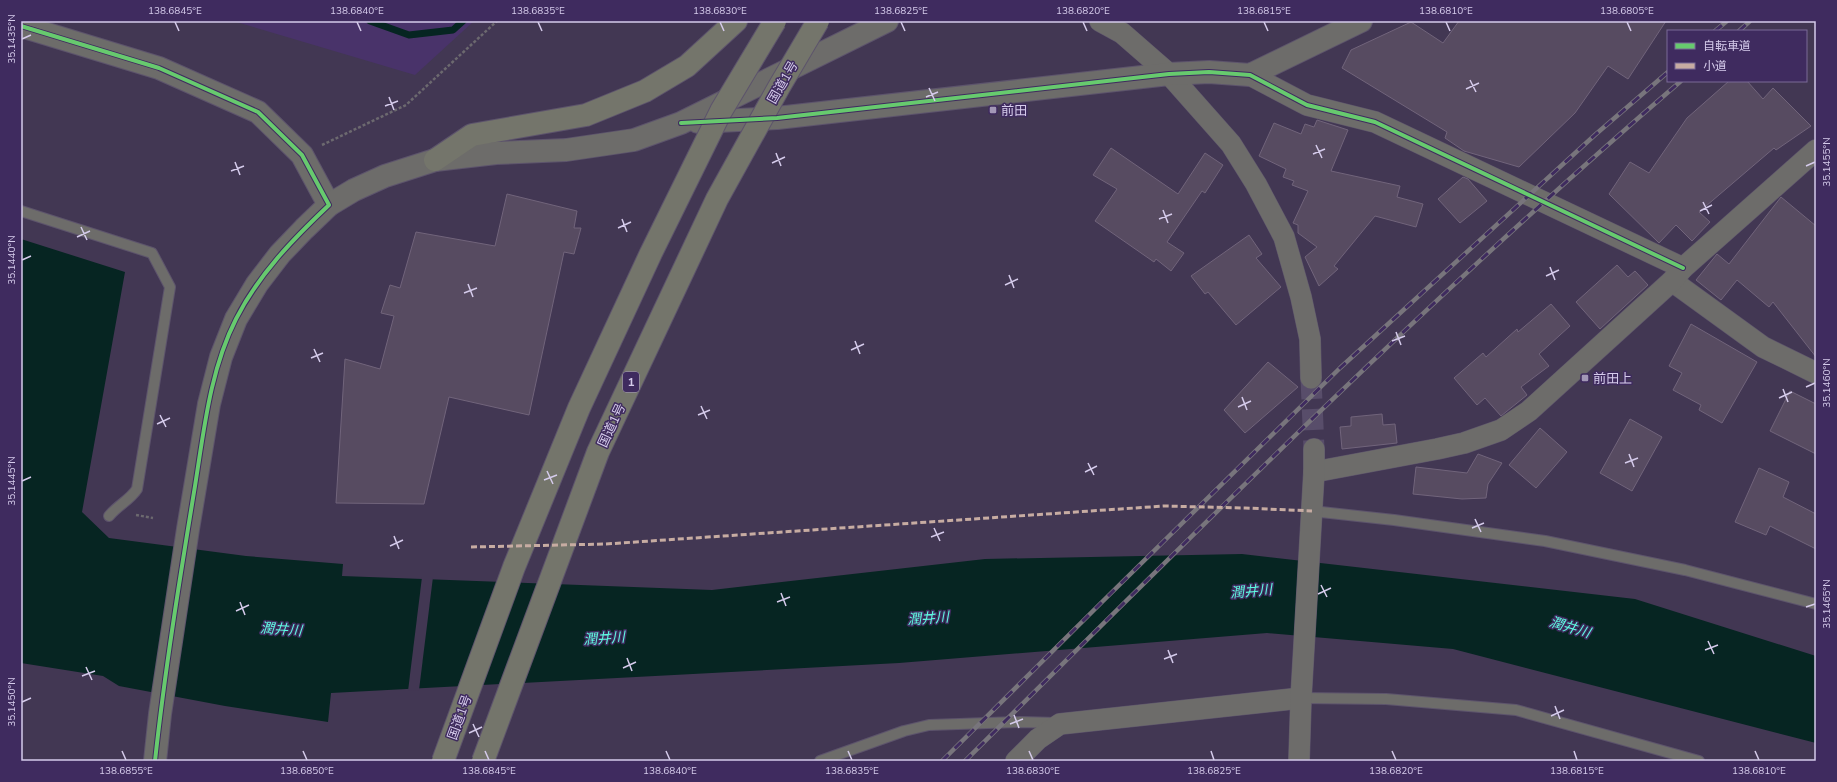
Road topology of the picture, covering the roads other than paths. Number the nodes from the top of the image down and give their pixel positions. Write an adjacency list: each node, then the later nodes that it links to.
1 (736, 21): 12 (highway)
2 (776, 21): 26 (highway, 国道1号, bridge)
3 (818, 21): 27 (highway, 国道1号 / 1, bridge)
4 (887, 21): 10 (street)
5 (1100, 21): 8 (street)
6 (1361, 21): 9 (street)
7 (21, 26): 13 (street)
8 (1169, 74): 9 (street); 10 (street); 17 (street)
9 (1250, 75): 15 (street)
10 (681, 123): 12 (street)
11 (1816, 150): 15 (street)
12 (435, 160): 13 (street)
13 (329, 205): 25 (street)
14 (21, 212): 21 (lane)
15 (1678, 274): 16 (street); 19 (street)
16 (1816, 374)
17 (1312, 378)
18 (1314, 449): 19 (street)
19 (1314, 472): 20 (street)
20 (1312, 511): 22 (lane); 23 (street)
21 (110, 516)
22 (1816, 604)
23 (1301, 698): 24 (street); 30 (street); 31 (lane)
24 (1060, 724): 28 (lane); 29 (street)
25 (155, 761)
26 (443, 761)
27 (483, 761)
28 (820, 761)
29 (1016, 761)
30 (1299, 761)
31 (1699, 761)

